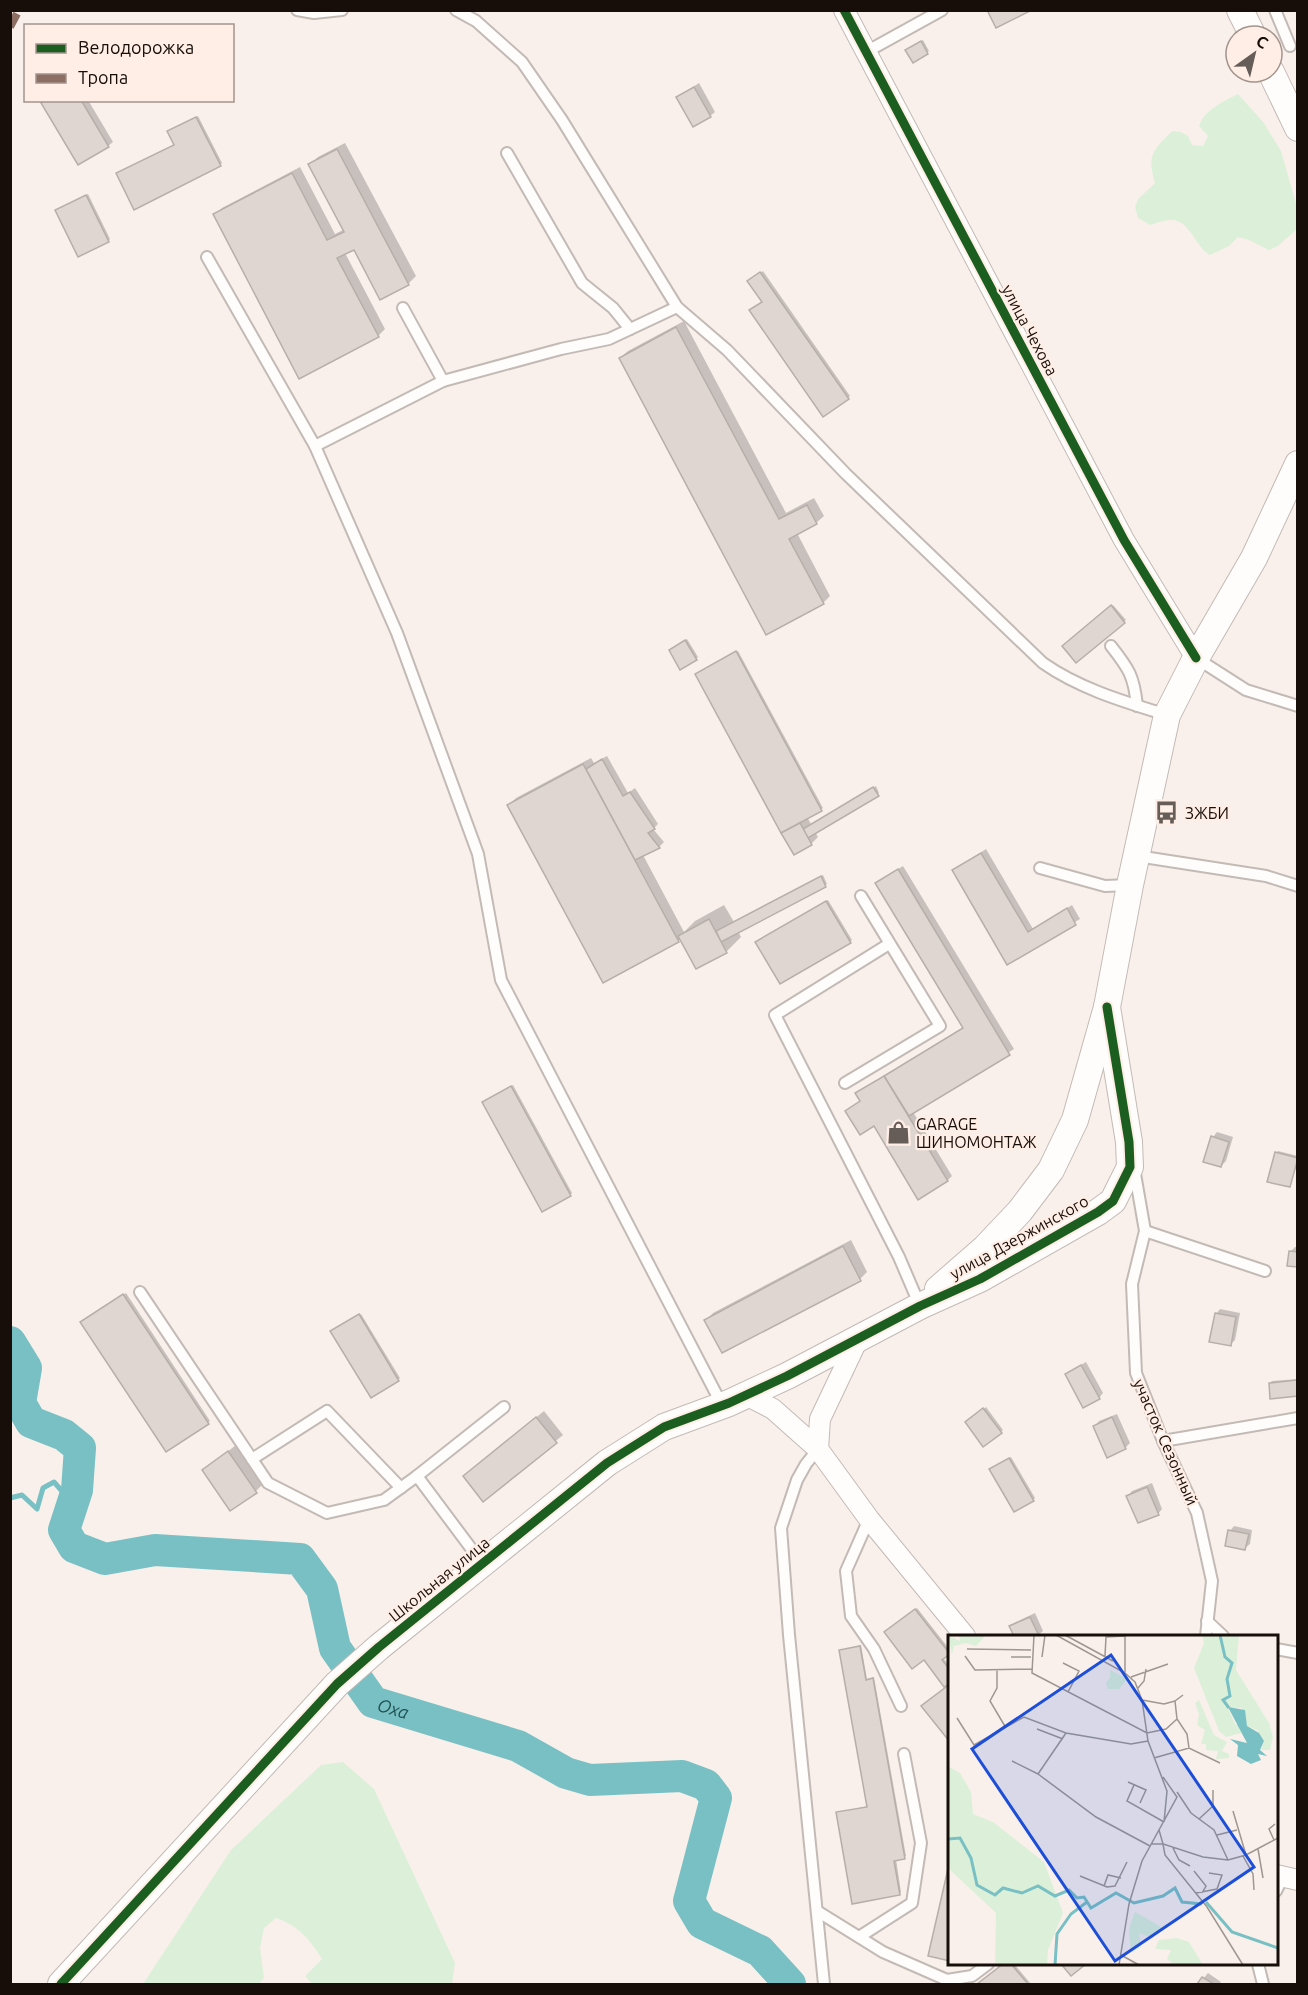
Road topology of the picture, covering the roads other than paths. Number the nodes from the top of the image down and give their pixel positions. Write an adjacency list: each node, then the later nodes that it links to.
1 (297, 10): 8 (lane)
2 (342, 10): 8 (lane)
3 (456, 10): 16 (lane)
4 (844, 10): 11 (street, улица Чехова)
5 (942, 10): 11 (lane)
6 (1240, 10): 9 (street)
7 (1275, 10): 10 (lane)
8 (314, 12)
9 (1247, 24)
10 (1290, 46)
11 (866, 52): 23 (street, улица Чехова)
12 (1277, 84): 13 (street)
13 (1298, 128)
14 (507, 153): 18 (lane)
15 (207, 257): 20 (lane)
16 (677, 307): 18 (lane); 24 (lane)
17 (403, 308): 19 (lane)
18 (630, 329): 19 (lane)
19 (443, 381): 20 (lane)
20 (315, 446): 42 (lane)
21 (1298, 464): 23 (street, улица Дзержинского)
22 (1111, 646): 24 (lane)
23 (1196, 658): 25 (lane); 26 (street, улица Дзержинского)
24 (1137, 706): 26 (lane)
25 (1298, 706)
26 (1167, 716): 27 (street, улица Дзержинского)
27 (1137, 856): 29 (street, улица Дзержинского); 30 (lane)
28 (1040, 868): 29 (lane)
29 (1130, 885): 33 (street, улица Дзержинского)
30 (1298, 886)
31 (861, 896): 32 (lane)
32 (889, 944): 34 (lane); 39 (lane)
33 (1107, 1006): 35 (street, улица Дзержинского); 39 (street, улица Дзержинского)
34 (845, 1083)
35 (1129, 1142): 36 (lane, участок Сезонный); 39 (street, улица Дзержинского)
36 (1145, 1231): 37 (lane); 45 (lane, участок Сезонный)
37 (1265, 1271)
38 (140, 1292): 47 (lane)
39 (920, 1306): 40 (street, Школьная улица)
40 (857, 1341): 41 (street, Школьная улица); 46 (street)
41 (746, 1395): 42 (street, Школьная улица); 46 (street)
42 (722, 1406): 51 (street, Школьная улица)
43 (504, 1407): 48 (lane)
44 (1298, 1418): 45 (lane)
45 (1163, 1441): 52 (lane, участок Сезонный)
46 (818, 1449): 50 (street); 60 (lane)
47 (252, 1459): 49 (lane); 49 (lane)
48 (417, 1476): 49 (lane); 51 (lane)
49 (401, 1488)
50 (869, 1519): 53 (street); 58 (lane)
51 (483, 1563): 64 (street, Школьная улица)
52 (1208, 1621): 54 (lane, участок Сезонный); 55 (lane)
53 (963, 1635)
54 (1206, 1635)
55 (1221, 1635)
56 (1278, 1649): 57 (lane)
57 (1298, 1653)
58 (901, 1706)
59 (904, 1754): 61 (lane)
60 (817, 1911): 61 (lane); 65 (lane)
61 (859, 1936): 62 (lane)
62 (987, 1965)
63 (1258, 1965): 66 (lane)
64 (66, 1983)
65 (824, 1984)
66 (1263, 1984)

